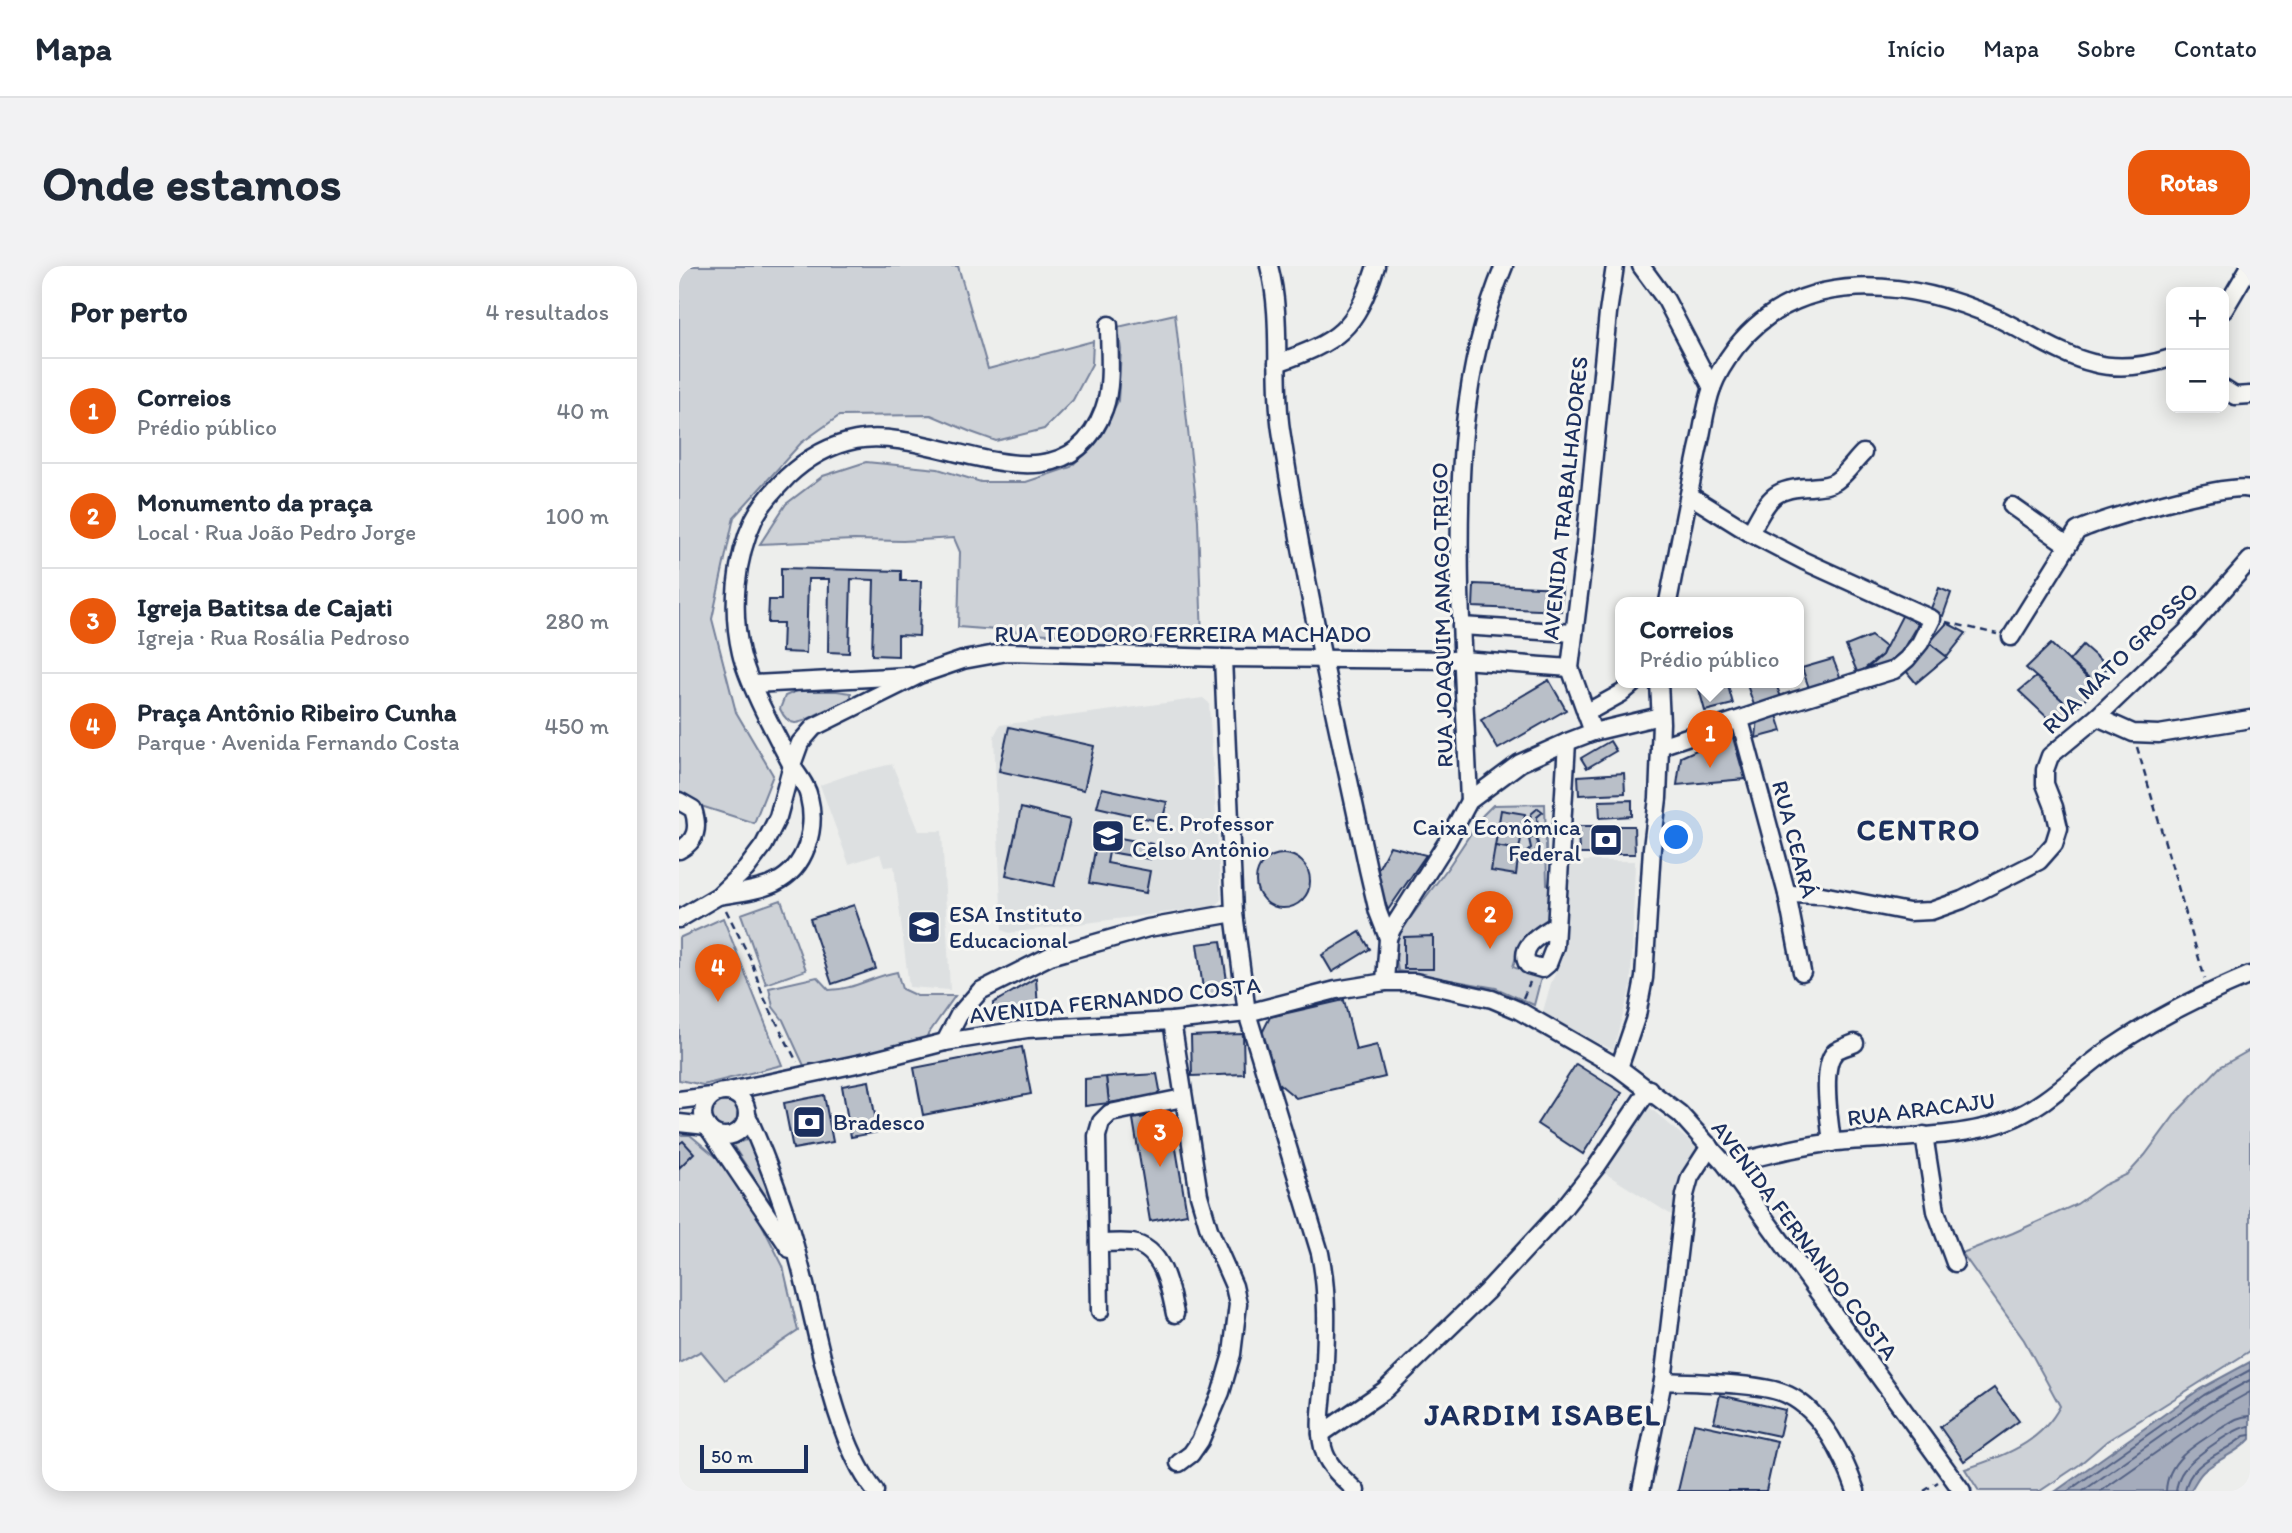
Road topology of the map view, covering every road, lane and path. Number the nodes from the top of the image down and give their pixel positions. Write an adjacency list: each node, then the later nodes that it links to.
1 (1269, 266): 10 (street)
2 (1376, 266): 10 (street)
3 (1504, 266): 23 (street, RUA JOAQUIM ANAGO TRIGO)
4 (1615, 266): 24 (street, AVENIDA TRABALHADORES)
5 (1641, 266): 11 (street)
6 (2250, 266): 7 (street)
7 (2229, 302)
8 (1109, 325): 31 (street)
9 (2166, 359): 11 (street)
10 (1277, 363): 26 (street)
11 (1712, 388): 16 (street)
12 (2229, 392): 13 (street)
13 (2250, 395)
14 (1863, 453): 18 (street)
15 (2250, 489): 19 (street)
16 (1689, 495): 18 (street); 21 (street)
17 (2013, 506): 19 (street)
18 (1750, 533): 22 (street)
19 (2066, 544): 25 (street)
20 (2250, 560): 36 (street, RUA MATO GROSSO)
21 (1669, 597)
22 (1932, 619): 25 (path); 38 (street)
23 (1461, 626): 24 (street); 28 (street, RUA JOAQUIM ANAGO TRIGO)
24 (1574, 633): 29 (street, AVENIDA TRABALHADORES)
25 (2011, 637)
26 (1323, 657): 27 (street, RUA TEODORO FERREIRA MACHADO); 28 (street, RUA TEODORO FERREIRA MACHADO); 52 (street)
27 (1223, 658): 30 (street, RUA TEODORO FERREIRA MACHADO); 49 (street)
28 (1462, 660): 29 (street, RUA TEODORO FERREIRA MACHADO); 45 (street, RUA JOAQUIM ANAGO TRIGO)
29 (1570, 668): 34 (street, AVENIDA TRABALHADORES)
30 (919, 675): 31 (street); 43 (street, RUA TEODORO FERREIRA MACHADO)
31 (752, 684): 43 (street)
32 (1628, 688): 34 (street)
33 (1659, 688): 35 (street)
34 (1586, 713): 39 (street, AVENIDA TRABALHADORES)
35 (1660, 716): 39 (street); 42 (street)
36 (2097, 717): 40 (street); 47 (street, RUA MATO GROSSO)
37 (2250, 719): 40 (street)
38 (1740, 720): 42 (street); 47 (street, RUA CEARÁ)
39 (1593, 732): 41 (street)
40 (2133, 733): 57 (path)
41 (1567, 742): 45 (street); 51 (street)
42 (1660, 746): 63 (street)
43 (792, 765): 48 (street, RUA TEODORO FERREIRA MACHADO); 48 (street)
44 (679, 801): 46 (street)
45 (1469, 801): 52 (street)
46 (679, 850)
47 (1787, 894): 54 (street, RUA CEARÁ)
48 (718, 896): 50 (street); 64 (path)
49 (1234, 913): 59 (street); 61 (street)
50 (679, 919)
51 (1556, 925): 53 (street); 53 (street)
52 (1388, 938): 56 (street)
53 (1535, 969): 58 (path)
54 (1802, 972)
55 (2250, 975): 57 (street, RUA ARACAJU)
56 (1385, 982): 58 (street, AVENIDA FERNANDO COSTA); 59 (street, AVENIDA FERNANDO COSTA)
57 (2209, 992): 72 (street, RUA ARACAJU)
58 (1518, 1010): 63 (street, AVENIDA FERNANDO COSTA)
59 (1247, 1013): 60 (street, AVENIDA FERNANDO COSTA); 82 (street)
60 (1172, 1021): 61 (street, AVENIDA FERNANDO COSTA); 67 (street)
61 (945, 1042): 64 (street, AVENIDA FERNANDO COSTA)
62 (1855, 1043): 73 (street)
63 (1619, 1068): 65 (street, AVENIDA FERNANDO COSTA)
64 (803, 1074): 66 (street, AVENIDA FERNANDO COSTA)
65 (1649, 1089): 74 (street, AVENIDA FERNANDO COSTA); 82 (street)
66 (718, 1094): 68 (street, AVENIDA FERNANDO COSTA); 69 (street); 71 (street)
67 (1183, 1098): 76 (street); 83 (street)
68 (679, 1100)
69 (747, 1115): 71 (street); 78 (street)
70 (679, 1123): 71 (street)
71 (708, 1128): 78 (street)
72 (1924, 1135): 73 (street, RUA ARACAJU); 77 (street)
73 (1832, 1143): 75 (street, RUA ARACAJU)
74 (1710, 1146): 75 (street, AVENIDA FERNANDO COSTA); 81 (street)
75 (1726, 1165): 84 (street, AVENIDA FERNANDO COSTA)
76 (1099, 1243): 79 (street); 80 (street)
77 (1955, 1263)
78 (801, 1269): 85 (street)
79 (1100, 1311)
80 (1175, 1314)
81 (1663, 1381): 87 (street); 88 (street)
82 (1321, 1434): 86 (street)
83 (1179, 1463)
84 (1958, 1485)
85 (875, 1491)
86 (1356, 1491)
87 (1641, 1491)
88 (1856, 1491)

